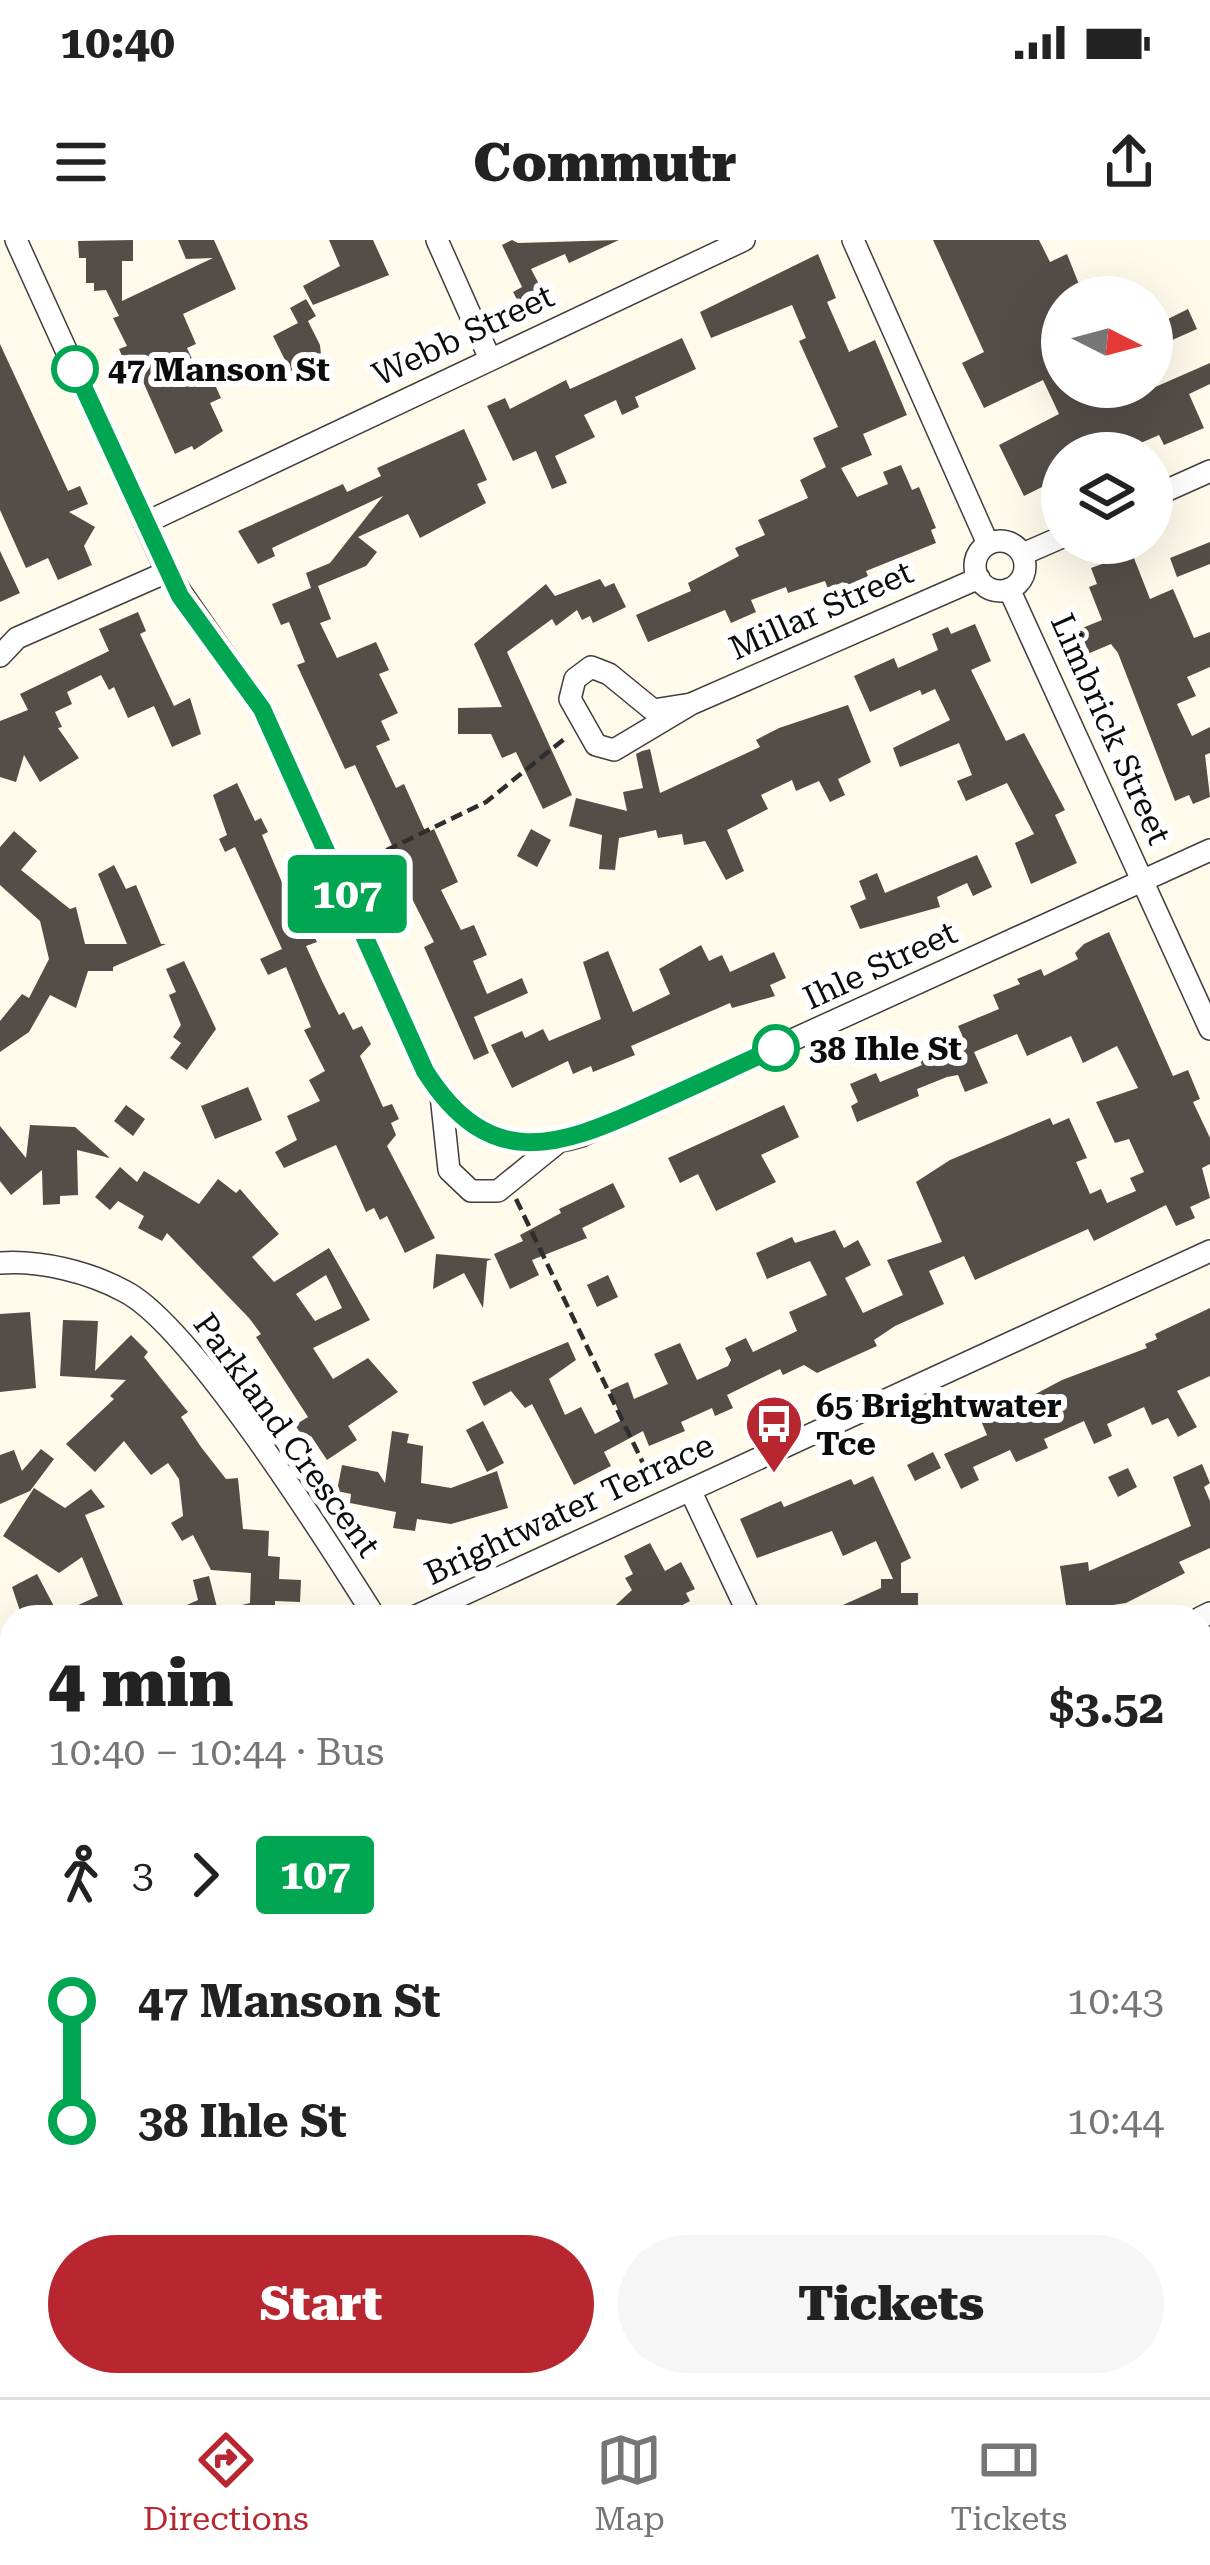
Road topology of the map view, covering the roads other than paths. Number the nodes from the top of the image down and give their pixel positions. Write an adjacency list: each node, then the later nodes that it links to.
1 (16, 240): 8 (street)
2 (437, 240): 5 (street)
3 (744, 240): 5 (street, Webb Street)
4 (853, 240): 9 (street)
5 (490, 359): 8 (street, Webb Street)
6 (1210, 470): 7 (street)
7 (1173, 487)
8 (146, 523): 12 (street)
9 (988, 544): 11 (street); 13 (street)
10 (1041, 546): 11 (street)
11 (1023, 554): 14 (street)
12 (167, 572): 15 (street); 20 (street)
13 (979, 578): 14 (street); 16 (street, Millar Street)
14 (1009, 589): 18 (street, Limbrick Street)
15 (0, 656)
16 (691, 704): 16 (street, Millar Street)
17 (1210, 850): 18 (street, Ihle Street)
18 (1143, 880): 19 (street, Limbrick Street); 21 (street, Ihle Street)
19 (1210, 1029)
20 (441, 1095): 21 (street, Ihle Street); 21 (street)
21 (556, 1144)
22 (1210, 1251): 24 (street, Brightwater Terrace)
23 (0, 1263): 25 (street, Parkland Crescent)
24 (690, 1490): 26 (street, Brightwater Terrace); 27 (street)
25 (367, 1605)
26 (461, 1605)
27 (744, 1605)

